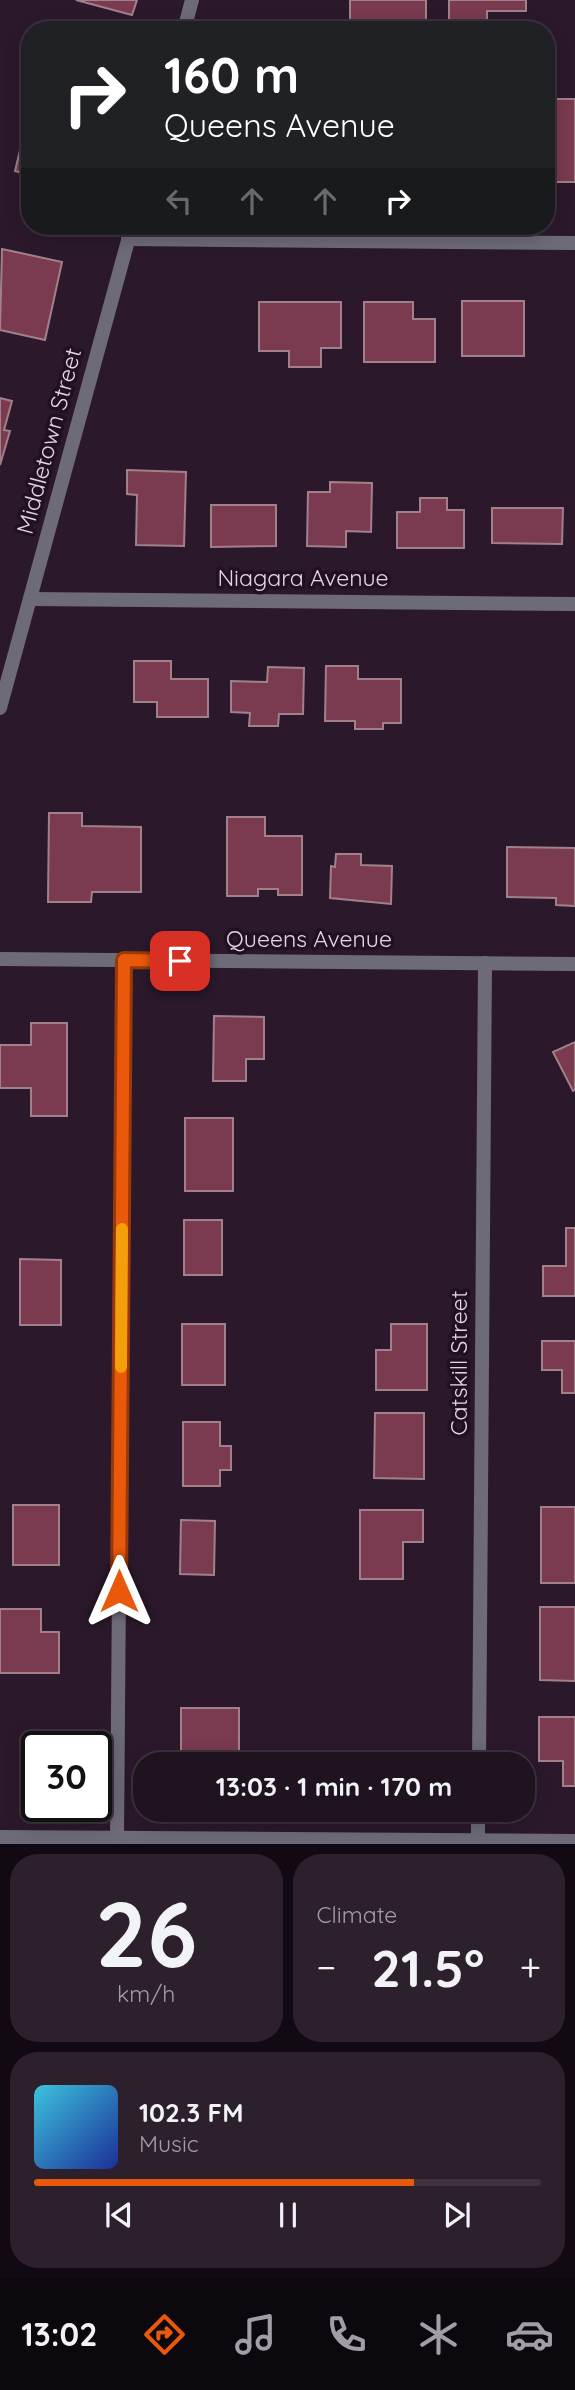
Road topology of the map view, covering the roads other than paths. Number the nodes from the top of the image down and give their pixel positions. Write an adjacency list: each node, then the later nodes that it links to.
1 (192, 0): 2 (street)
2 (186, 21)
3 (129, 235): 6 (street, Middletown Street)
4 (219, 235): 5 (street)
5 (575, 243)
6 (30, 599): 7 (street, Niagara Avenue); 8 (street, Middletown Street)
7 (575, 604)
8 (0, 708)
9 (0, 959): 10 (street, Queens Avenue)
10 (124, 960): 11 (street, Queens Avenue); 16 (street)
11 (485, 963): 12 (street, Queens Avenue); 13 (street, Catskill Street)
12 (575, 964)
13 (479, 1752)
14 (478, 1822): 17 (street)
15 (0, 1837): 16 (street)
16 (117, 1838): 17 (street)
17 (478, 1841): 18 (street)
18 (575, 1841)

